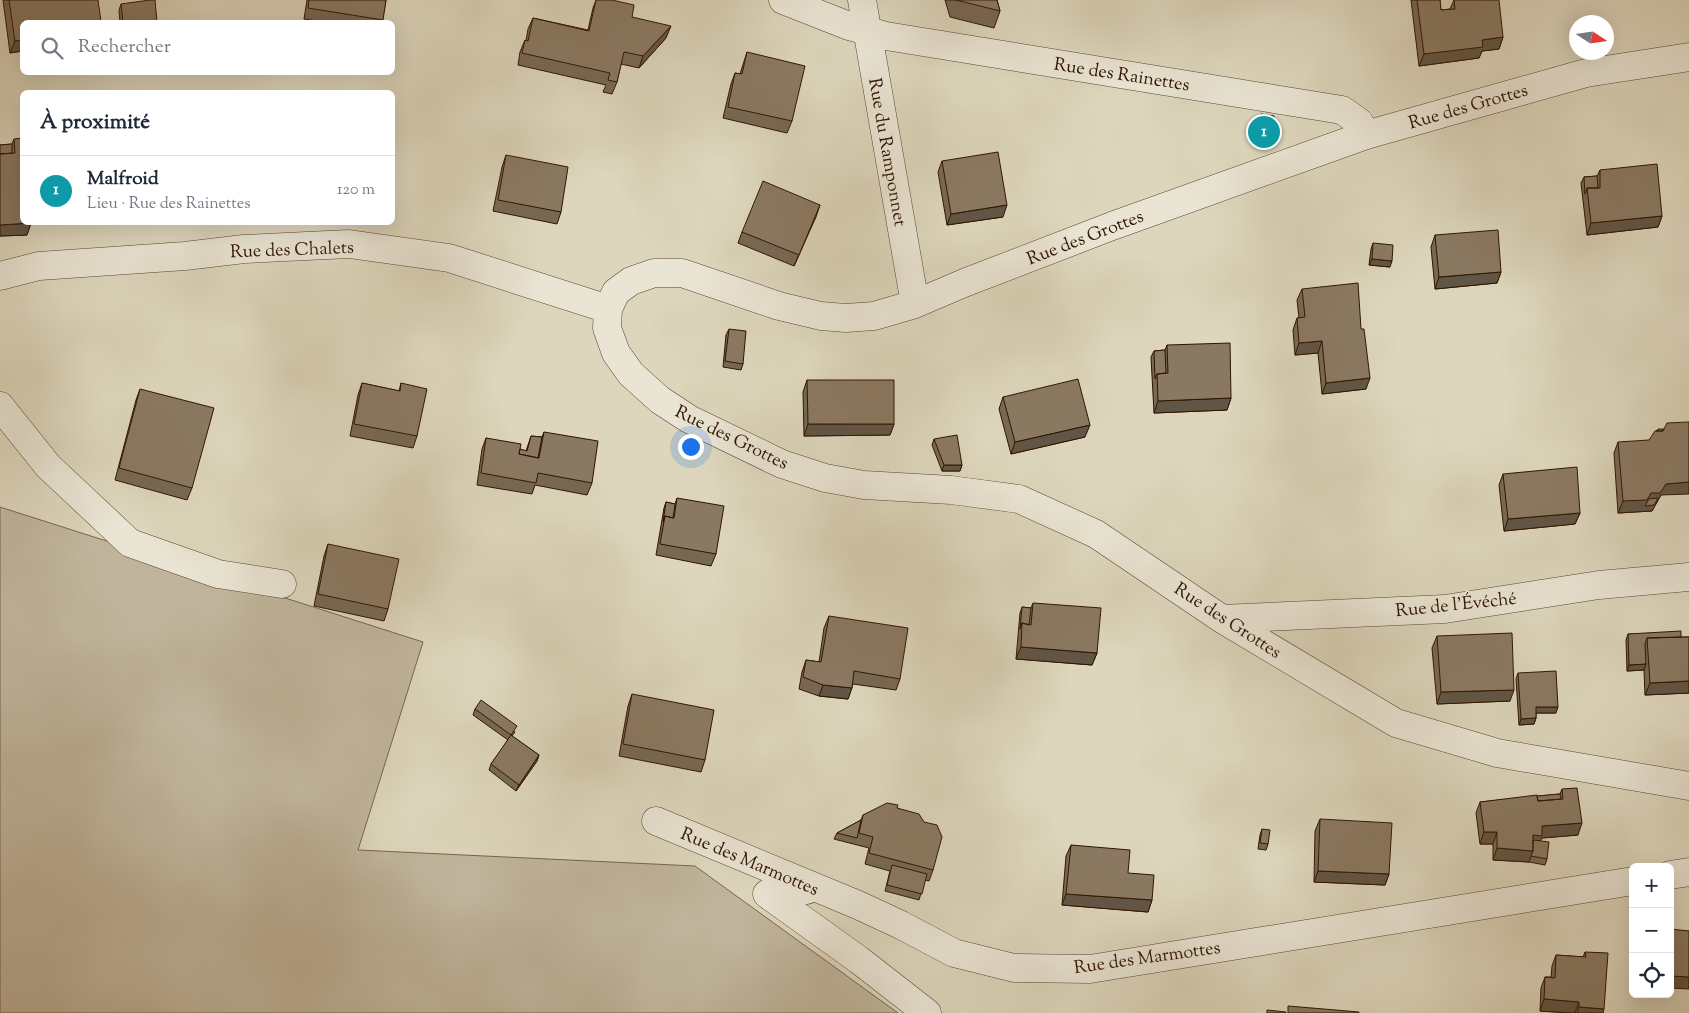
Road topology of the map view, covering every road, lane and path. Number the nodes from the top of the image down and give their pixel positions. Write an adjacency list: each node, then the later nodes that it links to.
1 (784, 0): 3 (street, Rue des Rainettes)
2 (862, 0): 3 (street, Rue du Ramponnet)
3 (868, 31): 5 (street, Rue des Rainettes); 7 (street, Rue du Ramponnet)
4 (1689, 57): 5 (street, Rue des Grottes)
5 (1366, 135): 7 (street, Rue des Grottes)
6 (0, 276): 8 (street, Rue des Chalets)
7 (914, 304): 8 (street, Rue des Grottes)
8 (608, 308): 12 (street, Rue des Grottes)
9 (0, 406): 11 (street)
10 (1689, 577): 12 (street, Rue de l'Évéché)
11 (282, 584)
12 (1222, 619): 13 (street, Rue des Grottes)
13 (1689, 786)
14 (656, 821): 18 (street, Rue des Marmottes)
15 (1689, 872): 16 (street)
16 (1674, 874)
17 (1629, 882): 18 (street, Rue des Marmottes)
18 (831, 894): 19 (street)
19 (927, 1013)

